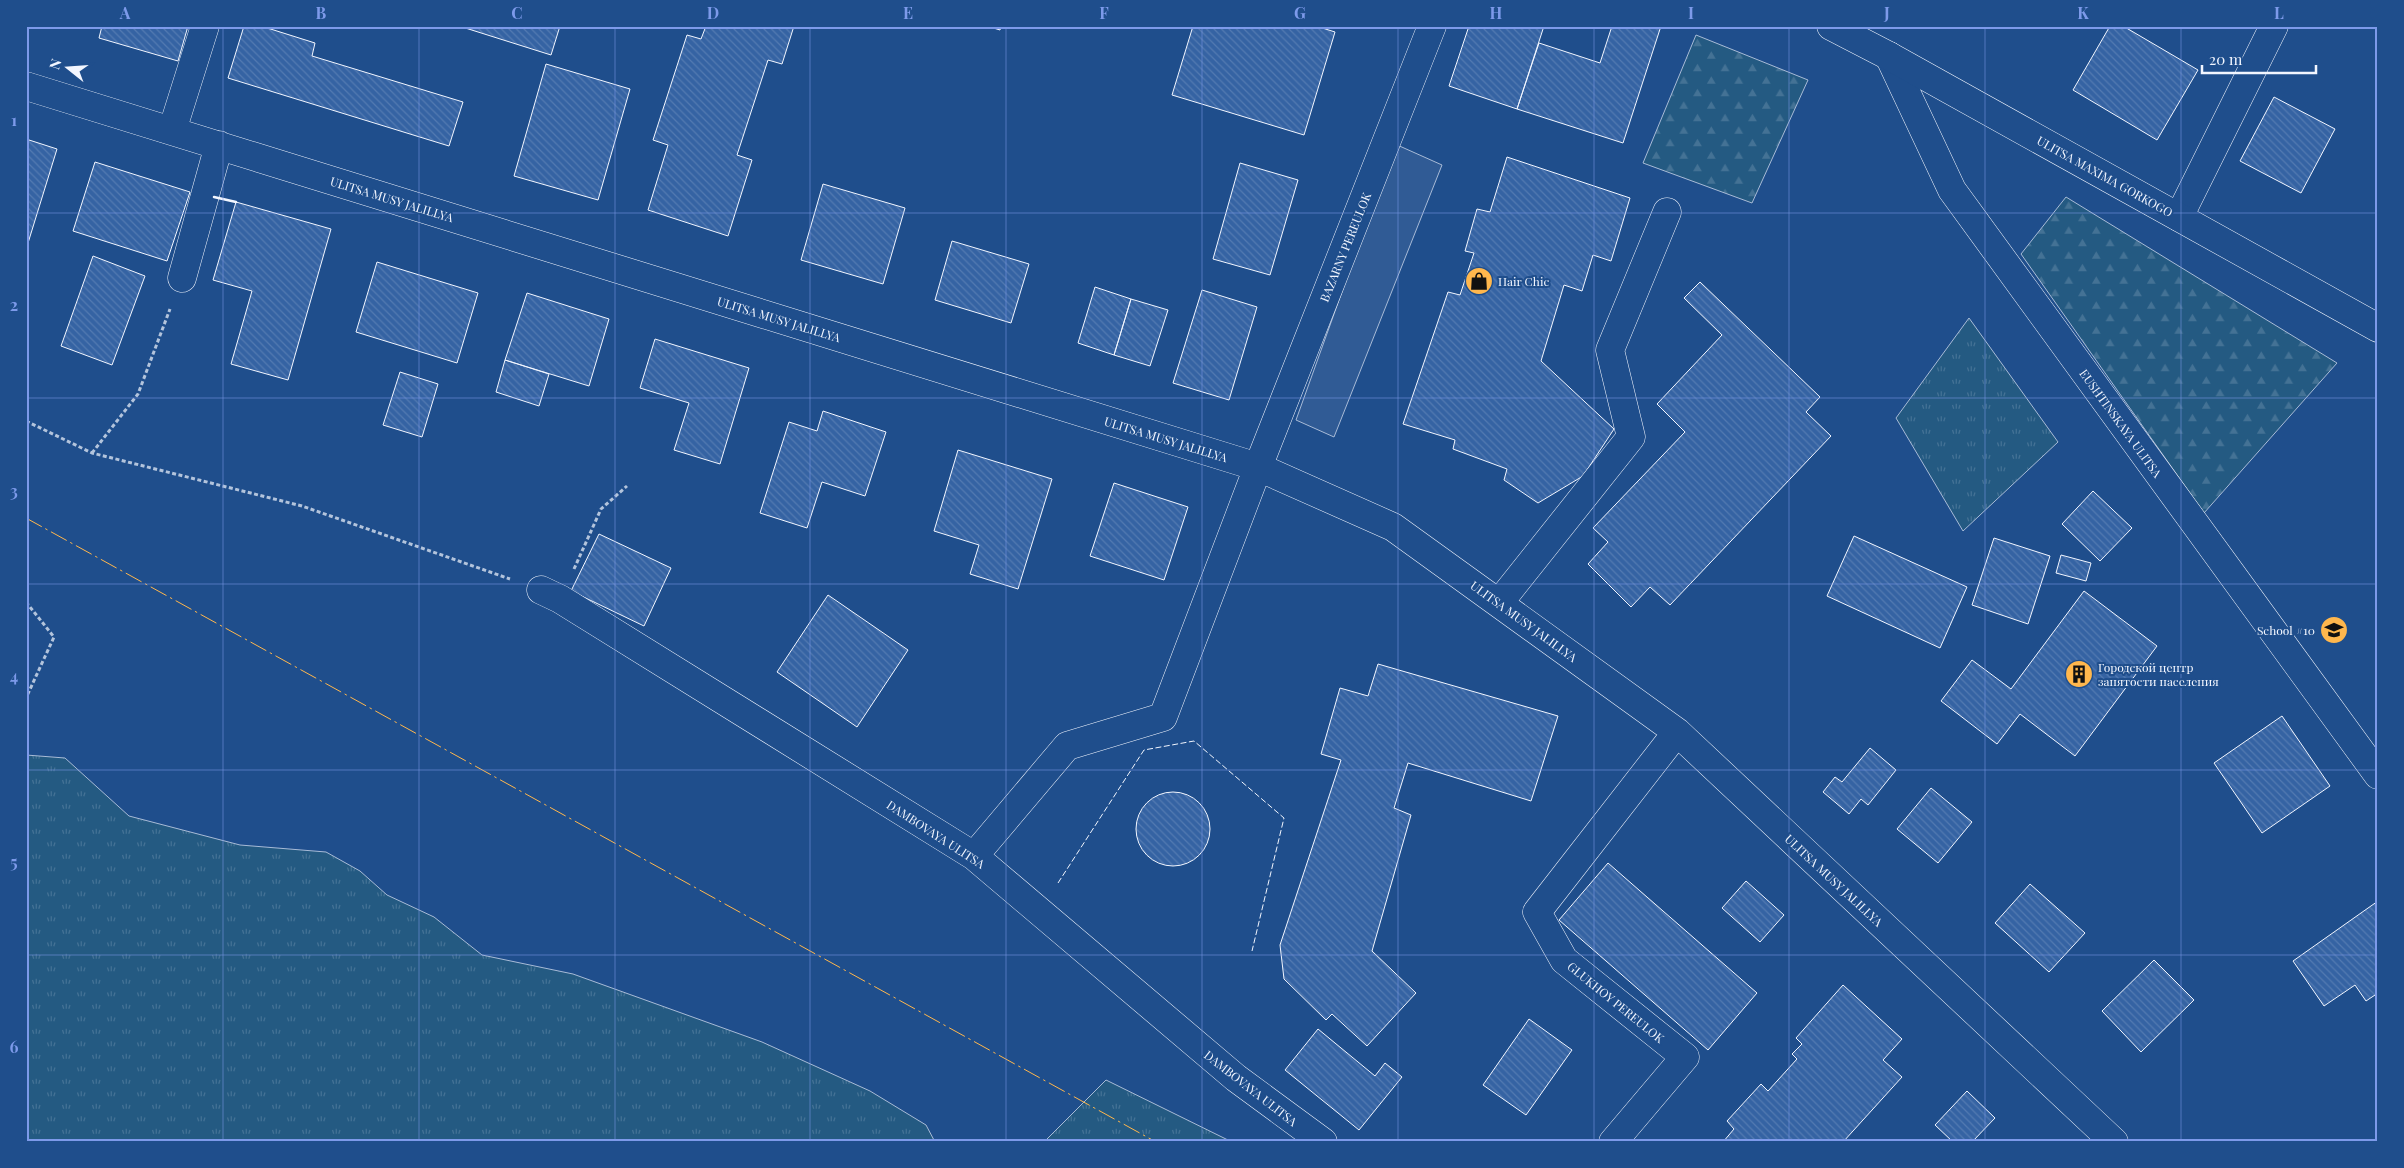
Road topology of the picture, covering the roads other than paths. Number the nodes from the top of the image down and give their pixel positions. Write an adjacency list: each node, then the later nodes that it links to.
1 (205, 26): 7 (street)
2 (1432, 26): 13 (street, BAZARNY PEREULOK)
3 (1831, 26): 5 (street, ULITSA MAXIMA GORKOGO)
4 (2274, 26): 10 (street)
5 (1889, 56): 10 (street, ULITSA MAXIMA GORKOGO); 17 (street, EUSHTINSKAYA ULITSA)
6 (26, 86): 7 (street, ULITSA MUSY JALILLYA)
7 (172, 131): 8 (street, ULITSA MUSY JALILLYA)
8 (219, 145): 11 (street); 13 (street, ULITSA MUSY JALILLYA)
9 (1667, 212): 15 (street)
10 (2179, 217): 12 (street, ULITSA MAXIMA GORKOGO)
11 (182, 278)
12 (2378, 328)
13 (1258, 467): 15 (street, ULITSA MUSY JALILLYA); 18 (street, BAZARNY PEREULOK)
14 (550, 595): 18 (street, DAMBOVAYA ULITSA)
15 (1498, 603): 16 (street, ULITSA MUSY JALILLYA)
16 (1677, 732): 20 (street, GLUKHOY PEREULOK); 21 (street, ULITSA MUSY JALILLYA)
17 (2378, 776)
18 (974, 856): 19 (street, DAMBOVAYA ULITSA)
19 (1323, 1142)
20 (1613, 1142)
21 (2114, 1142)

